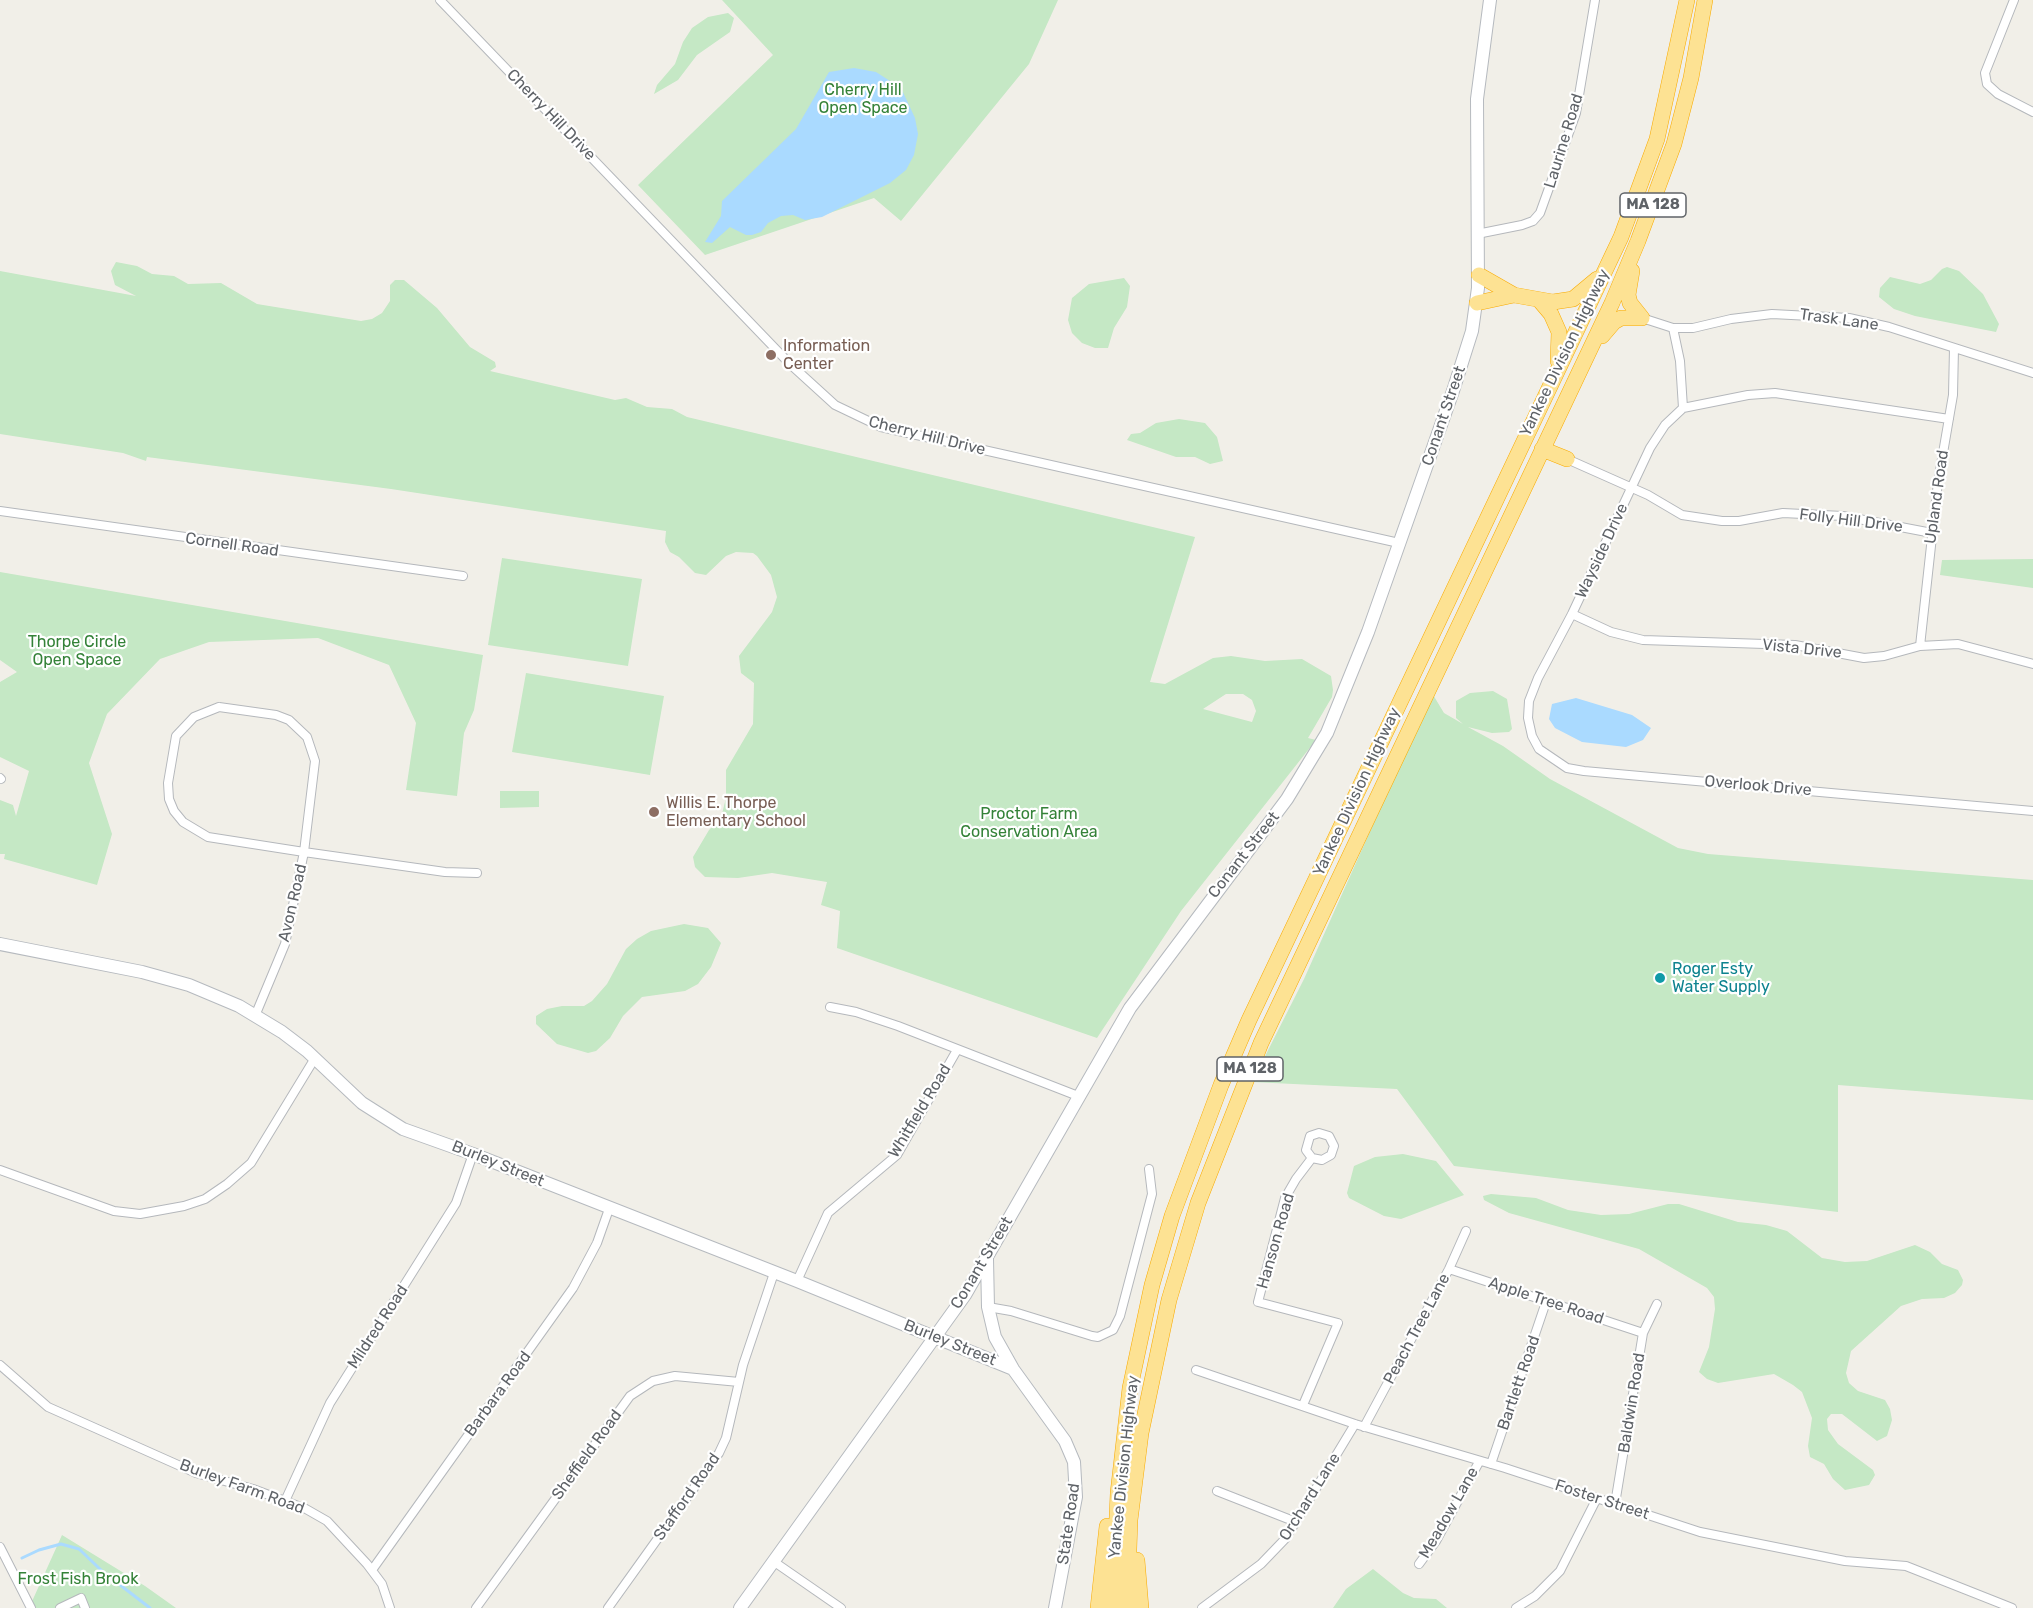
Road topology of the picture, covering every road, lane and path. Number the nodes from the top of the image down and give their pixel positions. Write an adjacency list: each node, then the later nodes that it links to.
1 (440, 0): 28 (street, Cherry Hill Drive)
2 (1490, 0): 8 (main road, Conant Street)
3 (1595, 0): 8 (street, Laurine Road)
4 (1687, 0): 10 (highway, Yankee Division Highway / MA 128)
5 (1705, 0): 9 (highway, Yankee Division Highway / MA 128)
6 (2014, 0): 7 (street)
7 (2033, 112)
8 (1478, 234): 11 (main road, Conant Street)
9 (1638, 241): 15 (highway); 18 (highway, Yankee Division Highway / MA 128)
10 (1607, 266): 13 (highway); 19 (highway, Yankee Division Highway / MA 128)
11 (1479, 275): 12 (highway); 14 (main road, Conant Street)
12 (1514, 295): 13 (highway); 14 (highway)
13 (1540, 301): 19 (highway)
14 (1477, 303): 28 (main road, Conant Street)
15 (1641, 318): 16 (street, Trask Lane); 18 (highway)
16 (1673, 328): 17 (street, Trask Lane); 21 (street)
17 (1954, 348): 20 (street, Trask Lane); 22 (street, Upland Road)
18 (1584, 360): 23 (highway, Yankee Division Highway / MA 128)
19 (1556, 372): 64 (highway, Yankee Division Highway / MA 128)
20 (2033, 373)
21 (1683, 408): 22 (street); 25 (street, Wayside Drive)
22 (1949, 419): 27 (street, Upland Road)
23 (1542, 449): 24 (highway); 63 (highway, Yankee Division Highway / MA 128)
24 (1567, 459): 25 (street, Folly Hill Drive)
25 (1631, 488): 27 (street, Folly Hill Drive); 30 (street, Wayside Drive)
26 (0, 511): 29 (street, Cornell Road)
27 (1932, 533): 31 (street, Upland Road)
28 (1399, 543): 42 (main road, Conant Street)
29 (464, 576)
30 (1572, 614): 31 (street, Vista Drive); 33 (street, Wayside Drive)
31 (1920, 646): 32 (street, Vista Drive)
32 (2033, 664)
33 (1529, 701): 34 (street, Overlook Drive)
34 (2033, 811)
35 (304, 852): 35 (street); 36 (street, Avon Road); 39 (street, Avon Road)
36 (477, 873)
37 (0, 944): 39 (main road, Burley Street)
38 (830, 1007): 40 (street)
39 (255, 1016): 41 (main road, Burley Street)
40 (957, 1050): 42 (street); 52 (street, Whitfield Road)
41 (315, 1058): 43 (main road, Burley Street); 46 (street)
42 (1078, 1096): 49 (main road, Conant Street)
43 (473, 1154): 47 (main road, Burley Street); 71 (street, Mildred Road)
44 (1312, 1158): 62 (street, Hanson Road)
45 (1149, 1169): 55 (street)
46 (0, 1170)
47 (609, 1209): 51 (main road, Burley Street); 77 (street, Barbara Road)
48 (1466, 1230): 50 (street, Peach Tree Lane)
49 (987, 1258): 55 (main road, State Road); 57 (main road, Conant Street)
50 (1449, 1269): 53 (street, Apple Tree Road); 66 (street, Peach Tree Lane)
51 (774, 1273): 52 (main road, Burley Street); 61 (street, Stafford Road)
52 (797, 1281): 57 (main road, Burley Street)
53 (1546, 1302): 56 (street, Apple Tree Road); 68 (street, Bartlett Road)
54 (1657, 1304): 56 (street, Baldwin Road)
55 (988, 1307): 59 (main road, State Road)
56 (1643, 1333): 72 (street, Baldwin Road)
57 (936, 1337): 59 (main road, Burley Street); 75 (main road, Conant Street)
58 (0, 1365): 71 (street, Burley Farm Road)
59 (1013, 1369): 86 (main road, State Road)
60 (1196, 1370): 62 (street, Foster Street)
61 (739, 1382): 82 (street, Sheffield Road); 83 (street, Stafford Road)
62 (1303, 1406): 65 (street, Foster Street)
63 (1145, 1407): 89 (highway, Yankee Division Highway / MA 128); 90 (highway)
64 (1125, 1423): 87 (highway); 88 (highway, Yankee Division Highway / MA 128)
65 (1355, 1424): 66 (street, Foster Street); 73 (street, Orchard Lane)
66 (1364, 1427): 67 (street, Foster Street)
67 (1479, 1462): 68 (street, Foster Street); 76 (street, Meadow Lane)
68 (1491, 1464): 70 (street, Foster Street)
69 (1217, 1491): 73 (street)
70 (1597, 1498): 72 (street, Foster Street); 92 (street)
71 (285, 1501): 77 (street, Burley Farm Road)
72 (1615, 1504): 93 (street, Foster Street)
73 (1296, 1522): 91 (street, Orchard Lane)
74 (0, 1547): 78 (street)
75 (773, 1561): 84 (main road, Conant Street); 85 (street)
76 (1419, 1564)
77 (372, 1570): 81 (street, Burley Farm Road)
78 (31, 1608)
79 (60, 1608): 80 (street)
80 (85, 1608)
81 (390, 1608)
82 (476, 1608)
83 (608, 1608)
84 (740, 1608)
85 (841, 1608)
86 (1054, 1608)
87 (1098, 1608)
88 (1113, 1608)
89 (1127, 1608)
90 (1141, 1608)
91 (1202, 1608)
92 (1516, 1608)
93 (2012, 1608)

